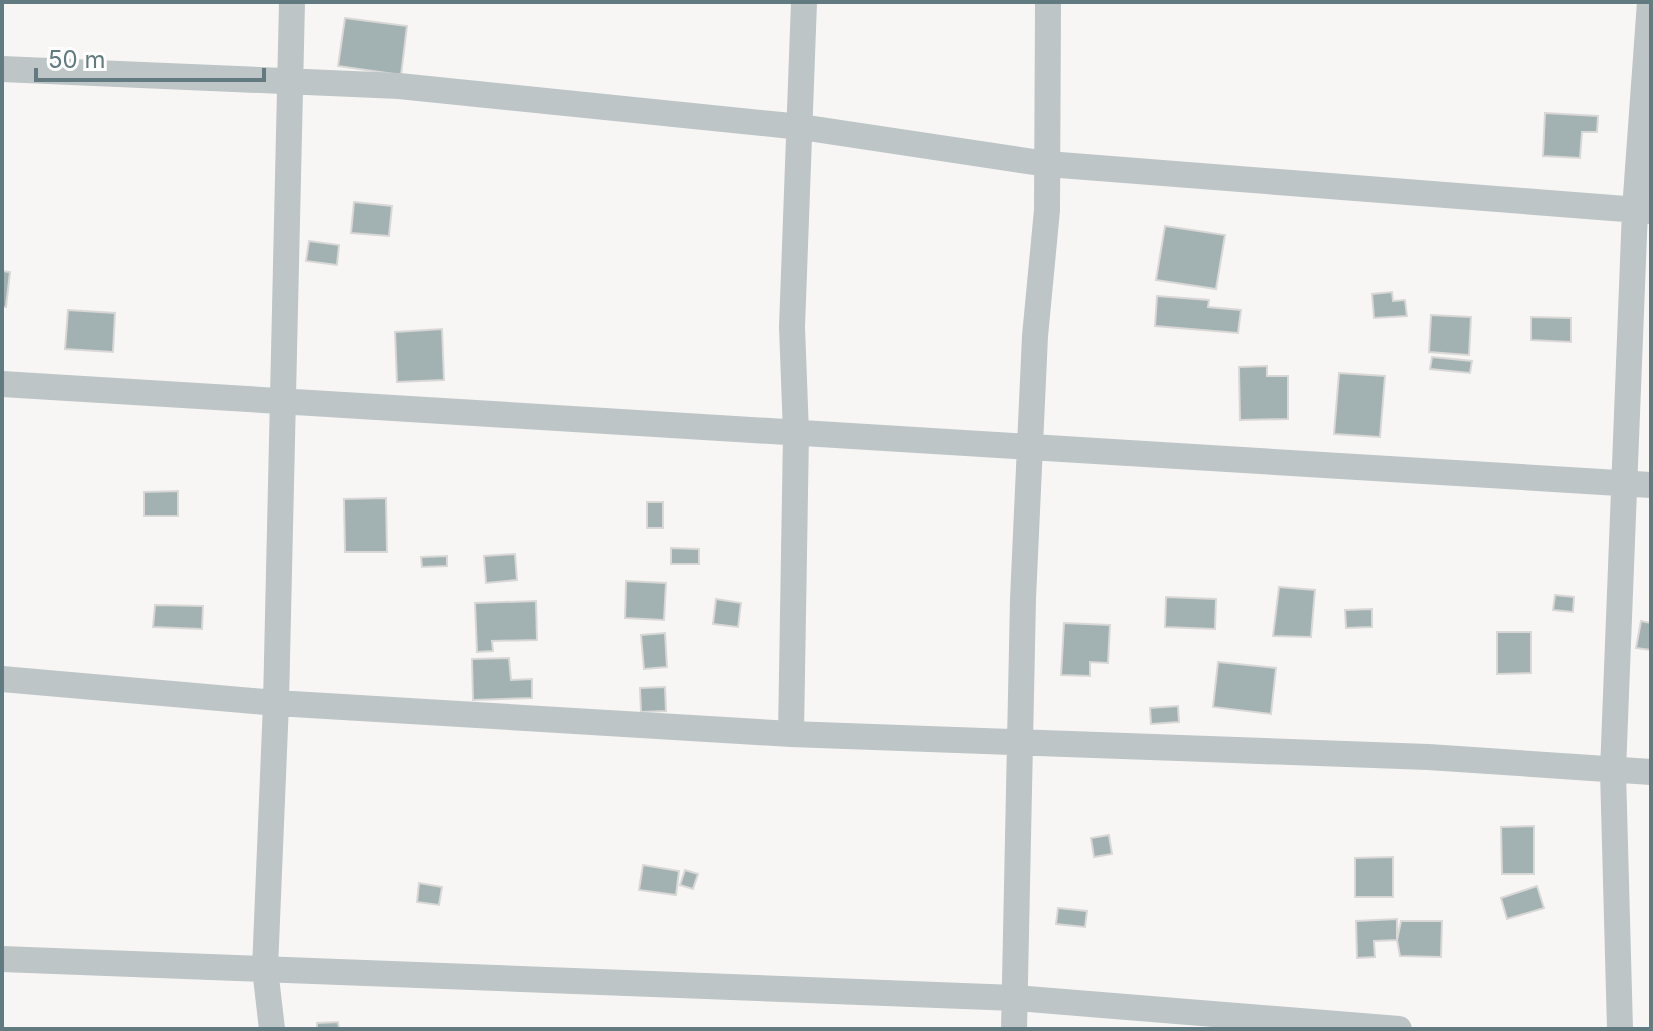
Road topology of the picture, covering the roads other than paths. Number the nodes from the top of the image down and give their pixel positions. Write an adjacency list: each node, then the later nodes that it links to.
1 (292, 2): 6 (street)
2 (804, 2): 7 (street)
3 (1048, 2): 8 (street)
4 (1650, 2): 9 (street)
5 (2, 69): 6 (street)
6 (290, 82): 7 (street); 11 (street)
7 (801, 127): 8 (street); 12 (street)
8 (1047, 164): 9 (street); 13 (street)
9 (1643, 211): 14 (street)
10 (2, 384): 11 (street)
11 (283, 401): 12 (street); 16 (street)
12 (796, 433): 13 (street); 17 (street)
13 (1030, 447): 14 (street); 18 (street)
14 (1639, 484): 19 (street)
15 (2, 679): 16 (street)
16 (276, 703): 17 (street); 22 (street)
17 (791, 734): 18 (street)
18 (1019, 741): 19 (street); 23 (street)
19 (1613, 771): 20 (street); 27 (street)
20 (1651, 772)
21 (2, 959): 22 (street)
22 (265, 969): 23 (street); 24 (street)
23 (1015, 998): 25 (street); 26 (street)
24 (272, 1029)
25 (1014, 1029)
26 (1399, 1029)
27 (1620, 1029)

